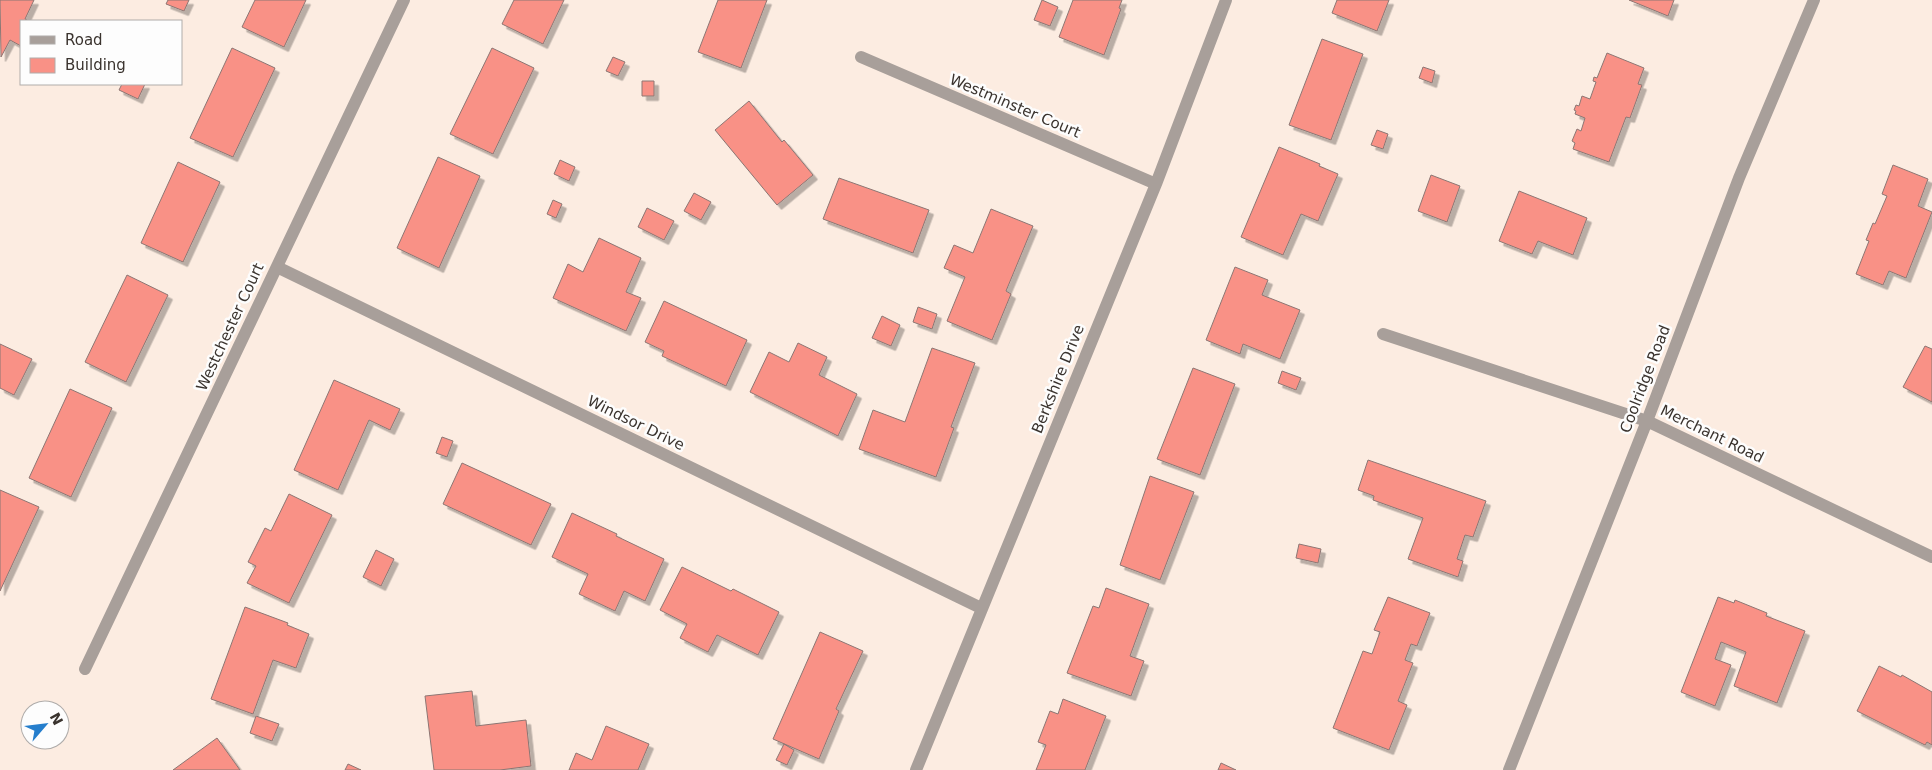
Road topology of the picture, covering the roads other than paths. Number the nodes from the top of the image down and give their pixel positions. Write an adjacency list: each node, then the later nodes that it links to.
1 (404, 0): 6 (street, Westchester Court)
2 (1226, 0): 5 (street, Berkshire Drive)
3 (1814, 0): 8 (street, Coolridge Road)
4 (861, 57): 5 (street, Westminster Court)
5 (1156, 184): 10 (street, Berkshire Drive)
6 (277, 267): 10 (street, Windsor Drive); 11 (street, Westchester Court)
7 (1383, 334): 8 (street, Merchant Road)
8 (1647, 421): 9 (street, Merchant Road); 13 (street, Coolridge Road)
9 (1932, 557)
10 (981, 608): 12 (street, Berkshire Drive)
11 (85, 669)
12 (916, 770)
13 (1509, 770)

